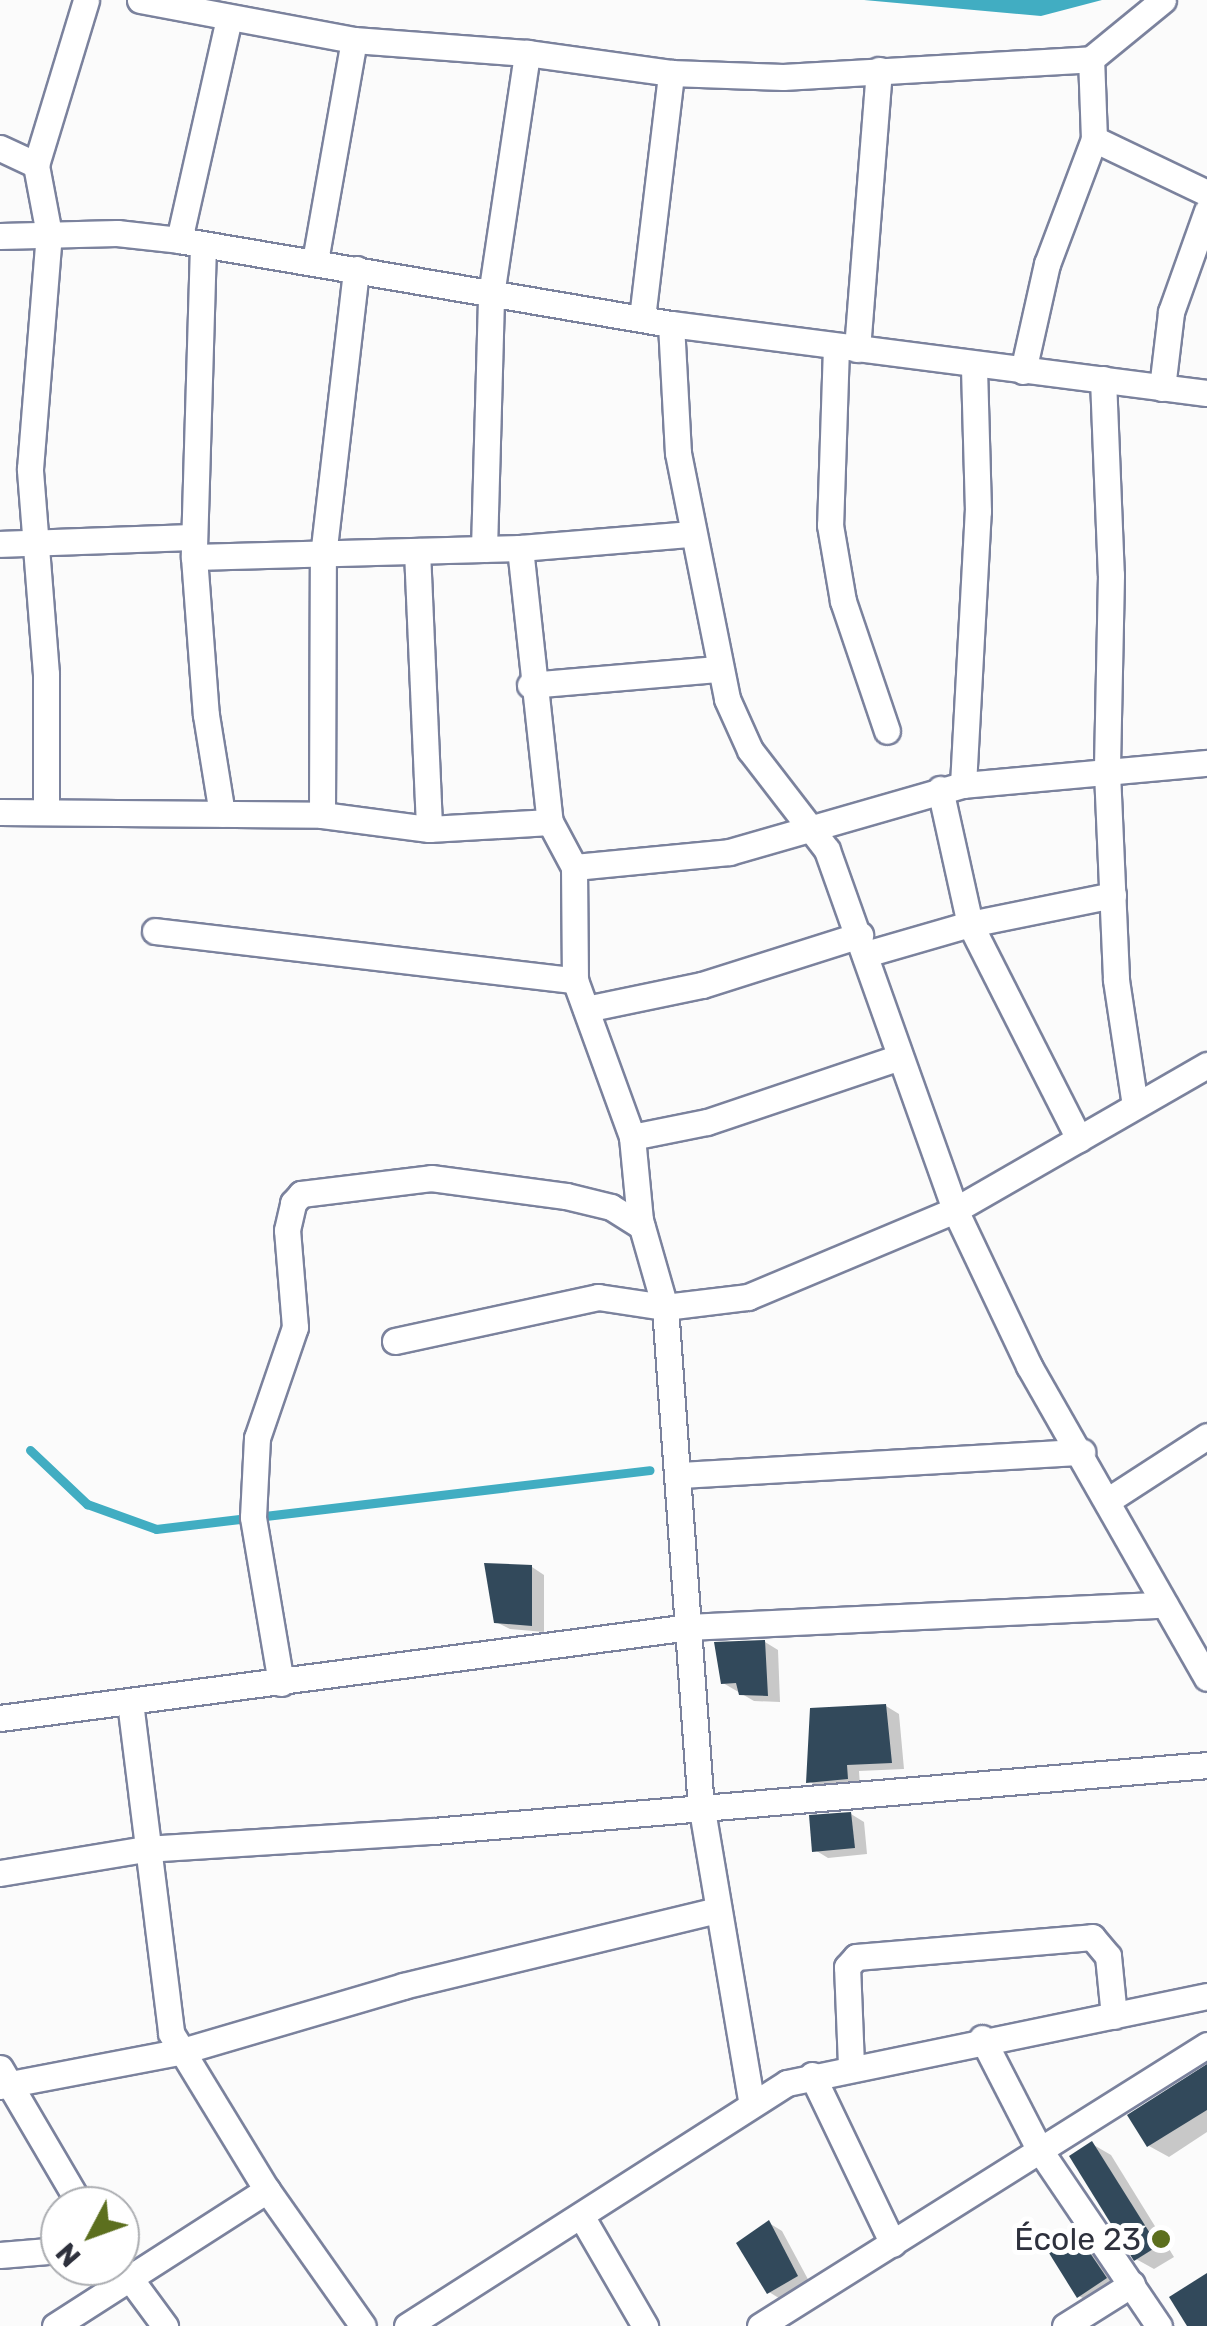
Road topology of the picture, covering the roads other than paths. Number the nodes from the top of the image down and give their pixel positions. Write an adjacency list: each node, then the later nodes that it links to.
1 (86, 0): 12 (street)
2 (140, 0): 4 (street)
3 (1163, 0): 7 (street)
4 (229, 18): 5 (street); 17 (street)
5 (354, 40): 6 (street); 18 (street)
6 (527, 53): 9 (street); 20 (street)
7 (1091, 58): 8 (street); 10 (street)
8 (879, 70): 9 (street); 23 (street)
9 (671, 73): 21 (street)
10 (1094, 139): 13 (street); 25 (street)
11 (0, 148): 12 (street)
12 (36, 165): 15 (street)
13 (1207, 193)
14 (1207, 212): 27 (street)
15 (49, 234): 16 (street); 17 (street); 31 (street)
16 (0, 236)
17 (191, 243): 18 (street); 32 (street)
18 (315, 261): 19 (street)
19 (356, 269): 20 (street); 36 (street)
20 (491, 295): 21 (street); 34 (street)
21 (642, 318): 22 (street)
22 (671, 324): 23 (street); 29 (street)
23 (846, 348): 24 (street); 39 (street)
24 (974, 366): 25 (street); 42 (street)
25 (1024, 371): 26 (street)
26 (1103, 380): 27 (street); 41 (street)
27 (1162, 388): 28 (street)
28 (1207, 394)
29 (691, 534): 33 (street); 37 (street)
30 (0, 544): 31 (street)
31 (38, 544): 32 (street); 43 (street)
32 (193, 547): 36 (street); 45 (street)
33 (520, 548): 34 (street); 38 (street)
34 (484, 550): 35 (street)
35 (417, 551): 36 (street); 49 (street)
36 (322, 556): 46 (street)
37 (716, 669): 38 (street); 48 (street)
38 (530, 685): 47 (street)
39 (887, 731)
40 (1207, 764): 41 (street)
41 (1107, 772): 42 (street); 51 (street)
42 (951, 787): 48 (street); 52 (street)
43 (46, 808): 44 (street); 45 (street)
44 (0, 812)
45 (222, 814): 46 (street)
46 (322, 815): 49 (street)
47 (550, 822): 49 (street); 50 (street)
48 (816, 827): 50 (street); 54 (street)
49 (430, 829)
50 (574, 867): 55 (street)
51 (1113, 895): 52 (street); 59 (street)
52 (970, 924): 54 (street); 61 (street)
53 (155, 931): 55 (street)
54 (863, 945): 56 (street); 57 (street)
55 (575, 980): 56 (street)
56 (586, 1009): 60 (street)
57 (898, 1058): 60 (street); 62 (street)
58 (1207, 1066): 59 (street)
59 (1136, 1105): 61 (street)
60 (632, 1137): 63 (street)
61 (1079, 1139): 62 (street)
62 (955, 1210): 64 (street); 67 (street)
63 (641, 1223): 64 (street); 74 (street)
64 (666, 1307): 65 (street); 68 (street)
65 (394, 1342)
66 (1207, 1436): 69 (street)
67 (1082, 1452): 68 (street); 69 (street)
68 (680, 1474): 71 (street)
69 (1107, 1500): 70 (street)
70 (1164, 1606): 71 (street); 72 (street)
71 (689, 1627): 74 (street); 78 (street)
72 (1196, 1630): 73 (street)
73 (1207, 1678)
74 (282, 1683): 75 (street)
75 (130, 1702): 76 (street); 79 (street)
76 (0, 1718)
77 (1207, 1765): 78 (street)
78 (702, 1804): 79 (street); 81 (street)
79 (145, 1849): 80 (street); 86 (street)
80 (0, 1873)
81 (716, 1910): 86 (street); 90 (street)
82 (1206, 2000): 83 (street)
83 (1114, 2016): 84 (street); 87 (street)
84 (982, 2038): 87 (street); 91 (street)
85 (1207, 2045): 91 (street)
86 (179, 2052): 89 (street); 93 (street)
87 (851, 2066): 88 (street)
88 (812, 2075): 90 (street); 95 (street)
89 (3, 2080): 92 (street)
90 (751, 2101): 94 (street)
91 (1039, 2149): 95 (street); 99 (street)
92 (68, 2186)
93 (267, 2190): 98 (street); 104 (street)
94 (583, 2219): 105 (street); 106 (street)
95 (894, 2244): 107 (street)
96 (40, 2252): 97 (street)
97 (0, 2255)
98 (140, 2265)
99 (1132, 2284): 108 (street); 109 (street)
100 (109, 2286): 102 (street)
101 (136, 2286): 103 (street)
102 (55, 2326)
103 (166, 2326)
104 (363, 2326)
105 (406, 2326)
106 (644, 2326)
107 (760, 2326)
108 (1065, 2326)
109 (1159, 2326)

